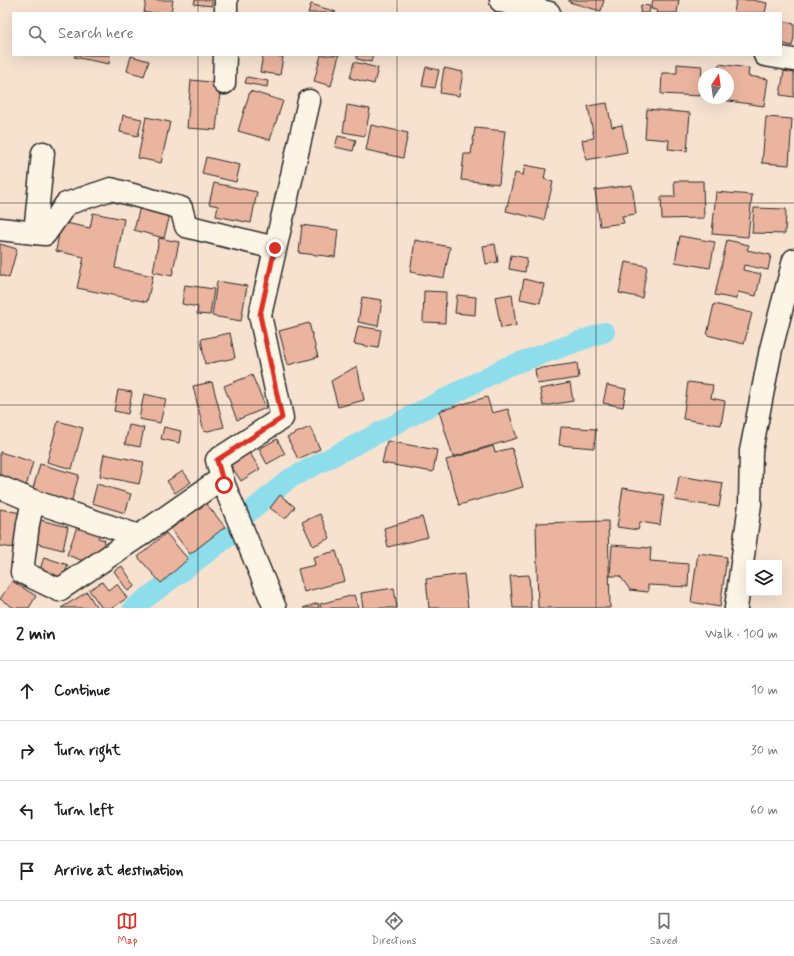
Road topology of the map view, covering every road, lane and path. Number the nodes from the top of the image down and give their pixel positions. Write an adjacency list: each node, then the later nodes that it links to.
1 (226, 0): 3 (street)
2 (501, 0): 4 (street)
3 (226, 12)
4 (545, 12)
5 (225, 56): 8 (street)
6 (771, 56): 7 (street)
7 (794, 60)
8 (224, 83)
9 (309, 101): 13 (street)
10 (43, 153): 12 (street)
11 (0, 229): 12 (street)
12 (35, 233): 13 (street)
13 (275, 248): 15 (street)
14 (794, 260): 20 (street)
15 (222, 478): 18 (street); 19 (street)
16 (0, 487): 17 (street)
17 (33, 501): 18 (street); 18 (street)
18 (139, 536)
19 (275, 608)
20 (736, 608)

